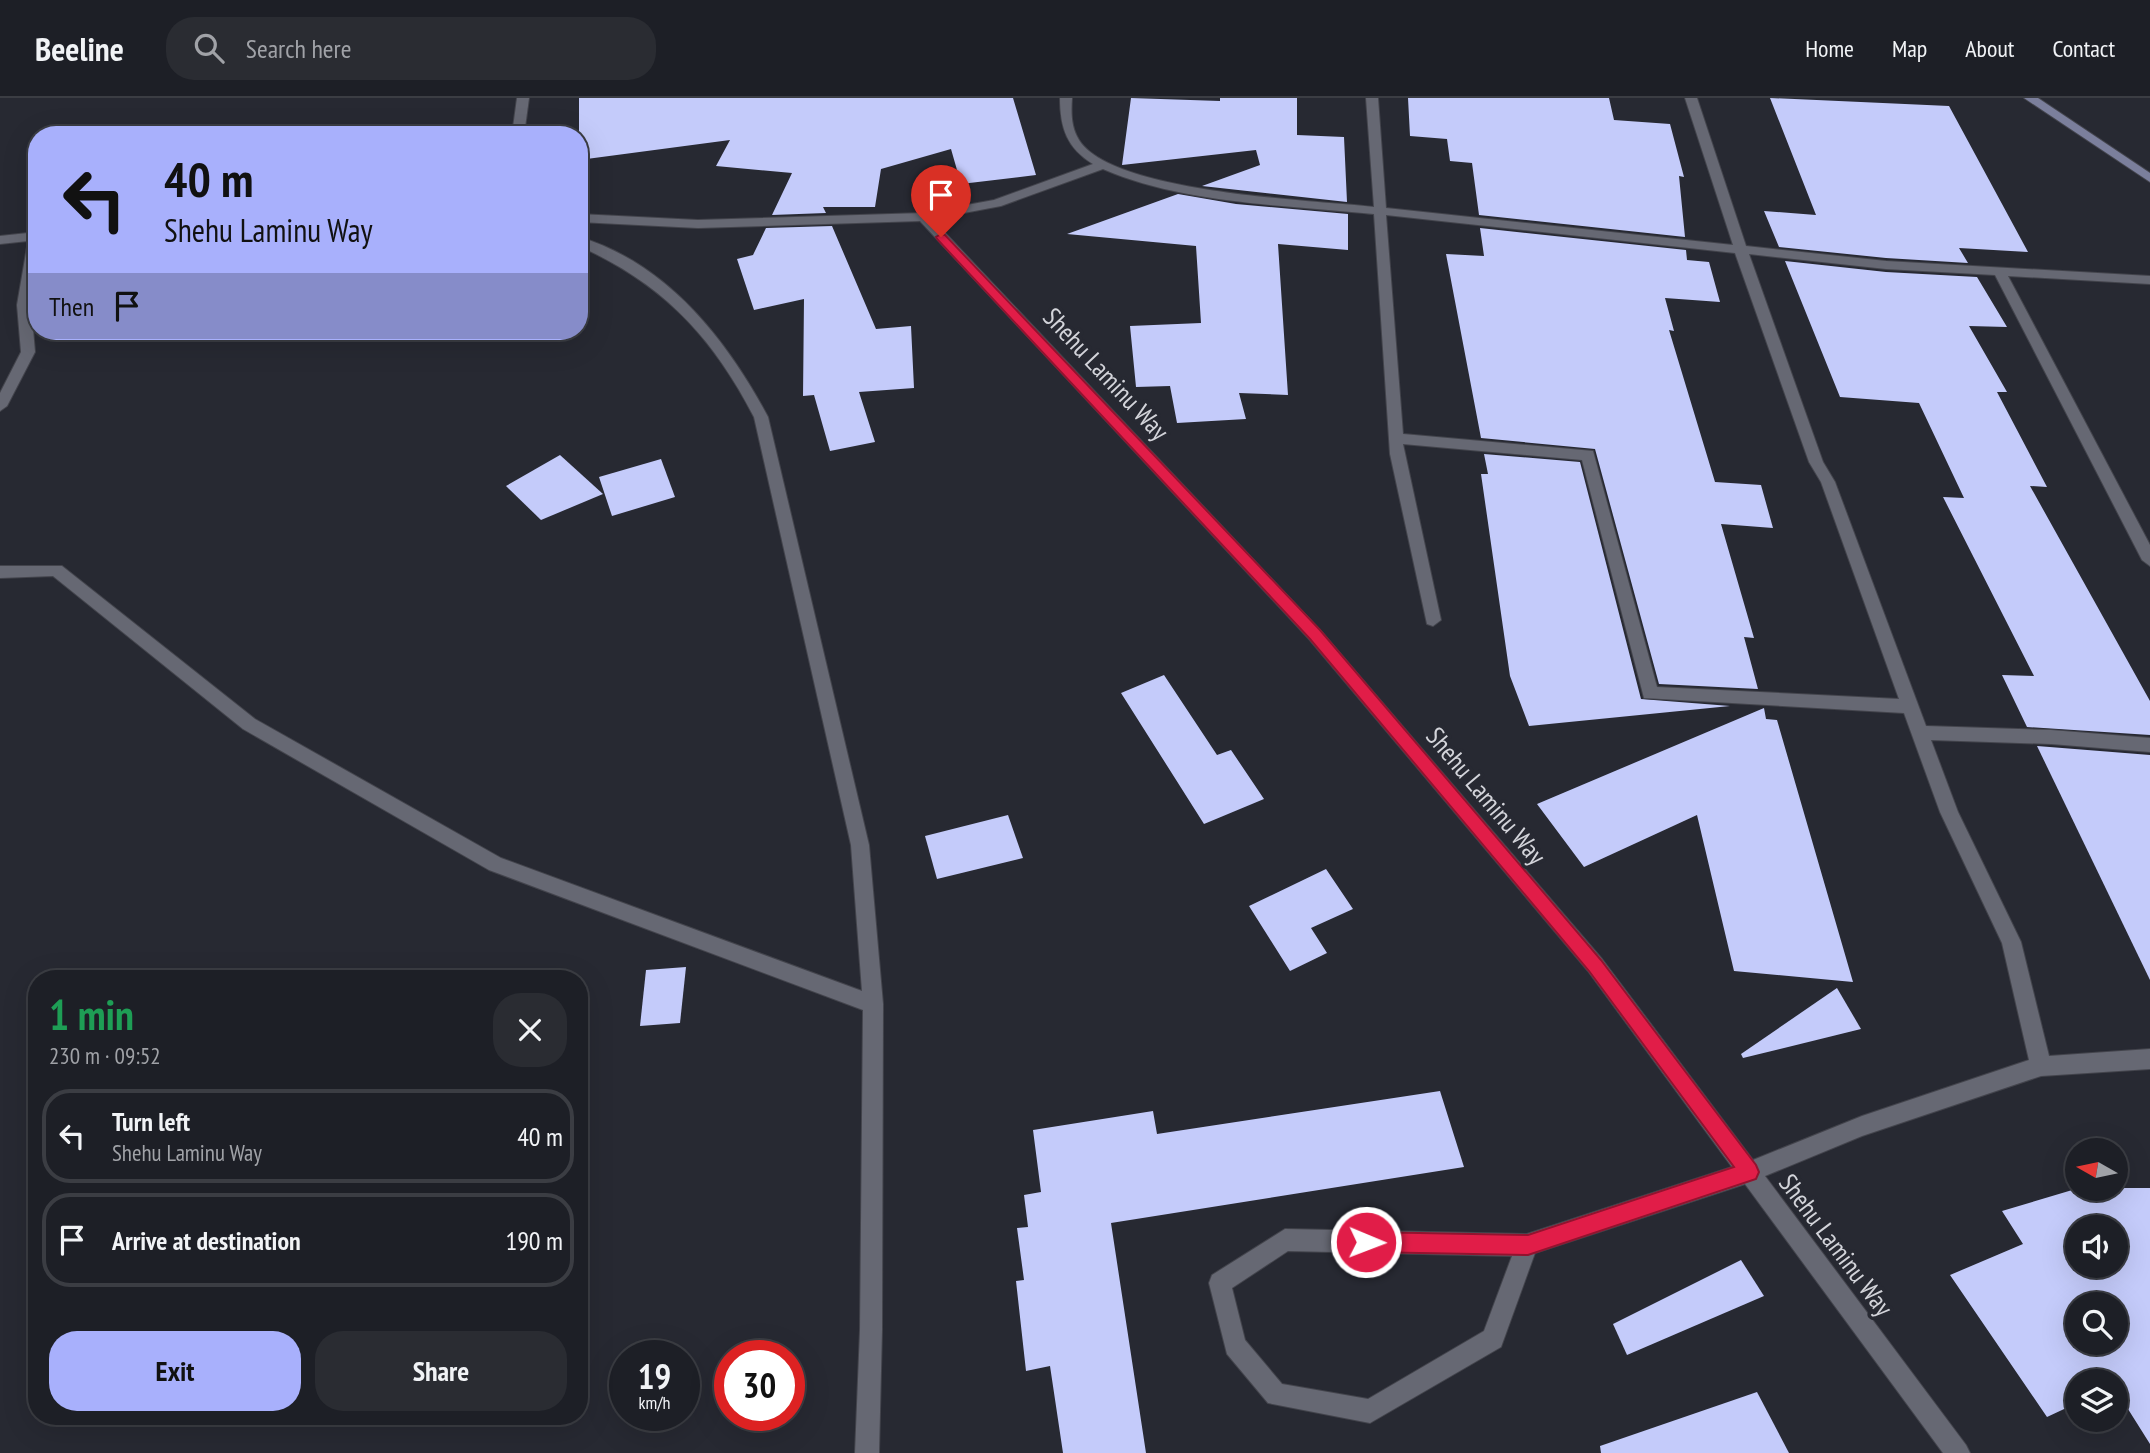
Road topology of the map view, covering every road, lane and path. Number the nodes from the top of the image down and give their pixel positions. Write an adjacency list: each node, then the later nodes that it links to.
1 (523, 98): 6 (street)
2 (1066, 98): 7 (street)
3 (1372, 98): 9 (street)
4 (1691, 98): 15 (street)
5 (2030, 98): 8 (street)
6 (519, 126)
7 (1100, 166): 9 (street); 10 (street)
8 (2150, 178)
9 (1379, 210): 15 (street); 20 (street)
10 (923, 217): 11 (street); 30 (street, Shehu Laminu Way)
11 (588, 218)
12 (28, 237): 13 (street)
13 (0, 240)
14 (588, 245): 27 (street)
15 (1740, 248): 16 (street); 24 (street)
16 (2000, 272): 17 (street); 21 (street)
17 (2150, 280)
18 (28, 282): 19 (street)
19 (0, 406)
20 (1396, 439): 23 (street); 24 (street)
21 (2150, 560)
22 (0, 572): 27 (street)
23 (1433, 620)
24 (1909, 706): 25 (street)
25 (1919, 733): 26 (street); 29 (street)
26 (2150, 745)
27 (873, 1004): 32 (street)
28 (2150, 1059): 29 (street)
29 (2041, 1066): 30 (street)
30 (1749, 1172): 31 (street); 33 (street, Shehu Laminu Way)
31 (1528, 1245): 31 (street)
32 (867, 1453)
33 (1958, 1453)

